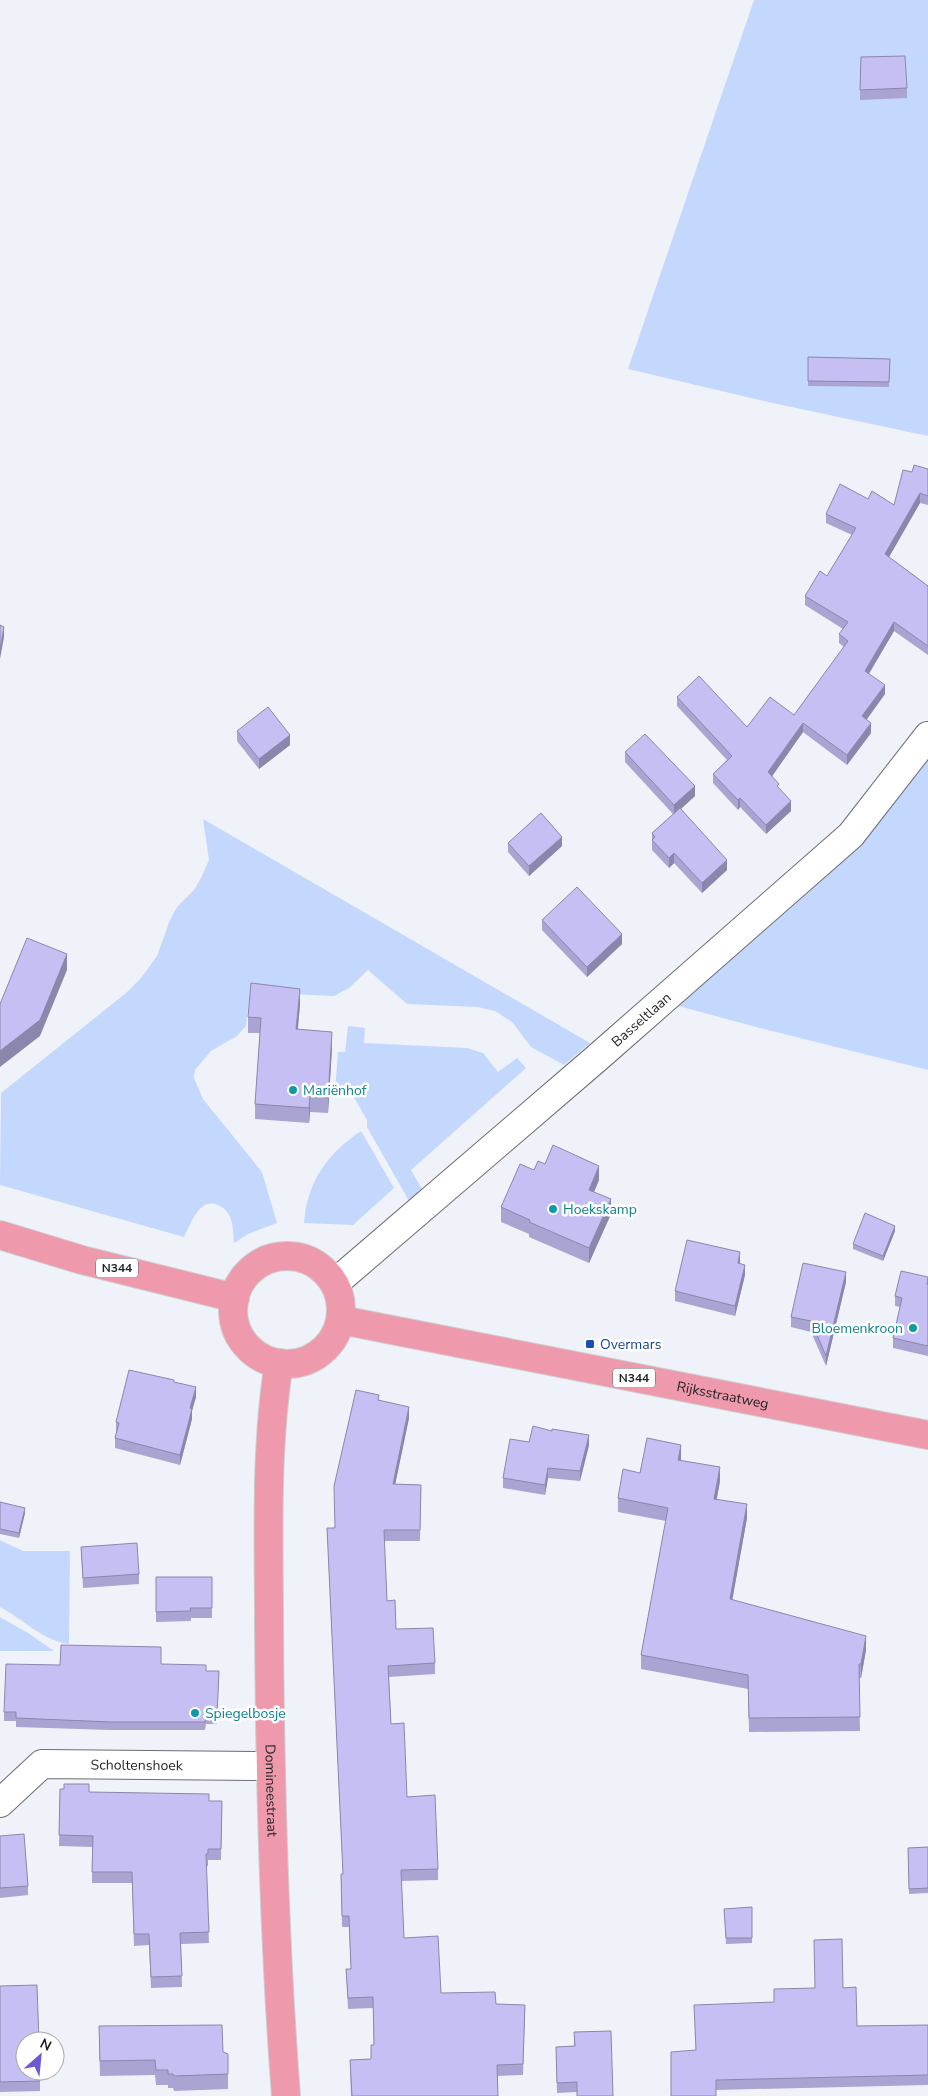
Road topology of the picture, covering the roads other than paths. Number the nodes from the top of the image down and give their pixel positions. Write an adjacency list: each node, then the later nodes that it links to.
1 (928, 736): 3 (street, Basseltlaan)
2 (0, 1235): 4 (main road, N344)
3 (334, 1283): 4 (main road); 5 (main road)
4 (235, 1298): 6 (main road)
5 (340, 1320): 6 (main road); 7 (main road, Rijksstraatweg / N344)
6 (279, 1363): 8 (main road, Domineestraat)
7 (928, 1435)
8 (270, 1766): 9 (street, Scholtenshoek); 10 (main road, Domineestraat)
9 (4, 1789)
10 (286, 2096)

